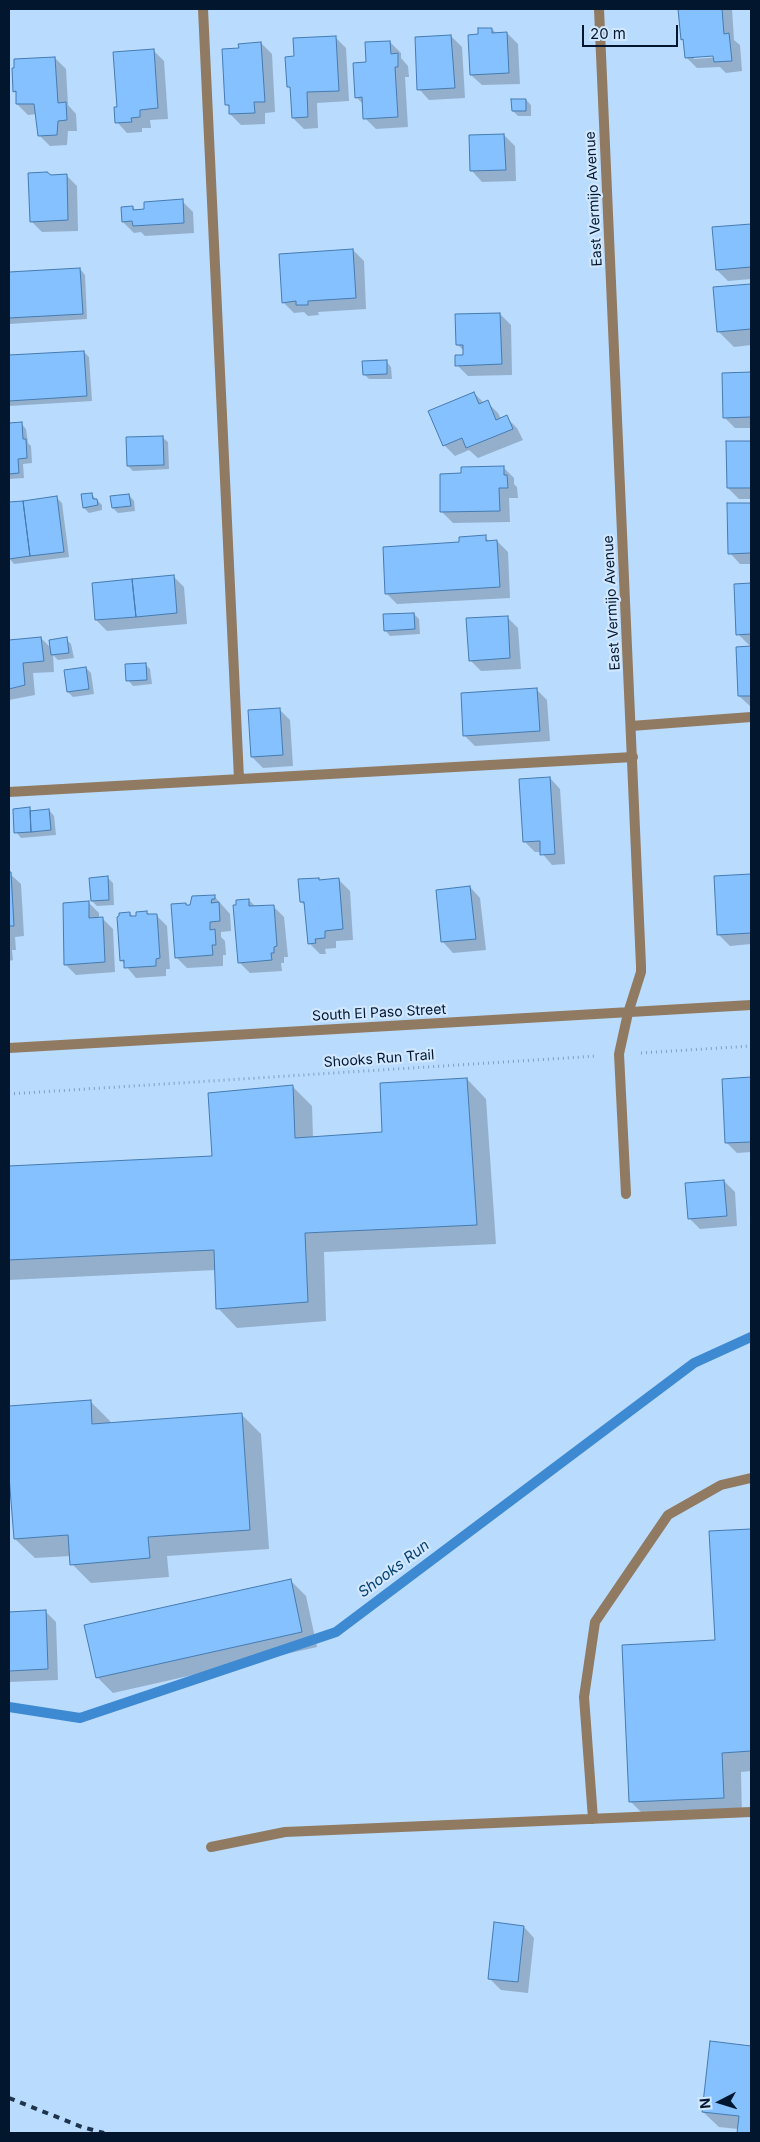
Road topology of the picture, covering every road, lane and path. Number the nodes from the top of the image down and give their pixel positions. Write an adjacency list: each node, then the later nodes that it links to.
1 (202, 9): 6 (street)
2 (599, 9): 4 (street, East Vermijo Avenue)
3 (751, 717): 4 (street)
4 (631, 726): 5 (street, East Vermijo Avenue)
5 (633, 757): 6 (street); 9 (street, East Vermijo Avenue)
6 (239, 779): 7 (street)
7 (9, 792)
8 (751, 1005): 9 (street, South El Paso Street)
9 (628, 1013): 11 (street, South El Paso Street); 12 (street, East Vermijo Avenue)
10 (751, 1046): 12 (path, Shooks Run Trail)
11 (9, 1048)
12 (619, 1054): 13 (path, Shooks Run Trail); 14 (street, East Vermijo Avenue)
13 (9, 1094)
14 (626, 1194)
15 (751, 1478): 17 (street)
16 (751, 1812): 17 (street)
17 (593, 1819): 18 (street)
18 (211, 1847)

